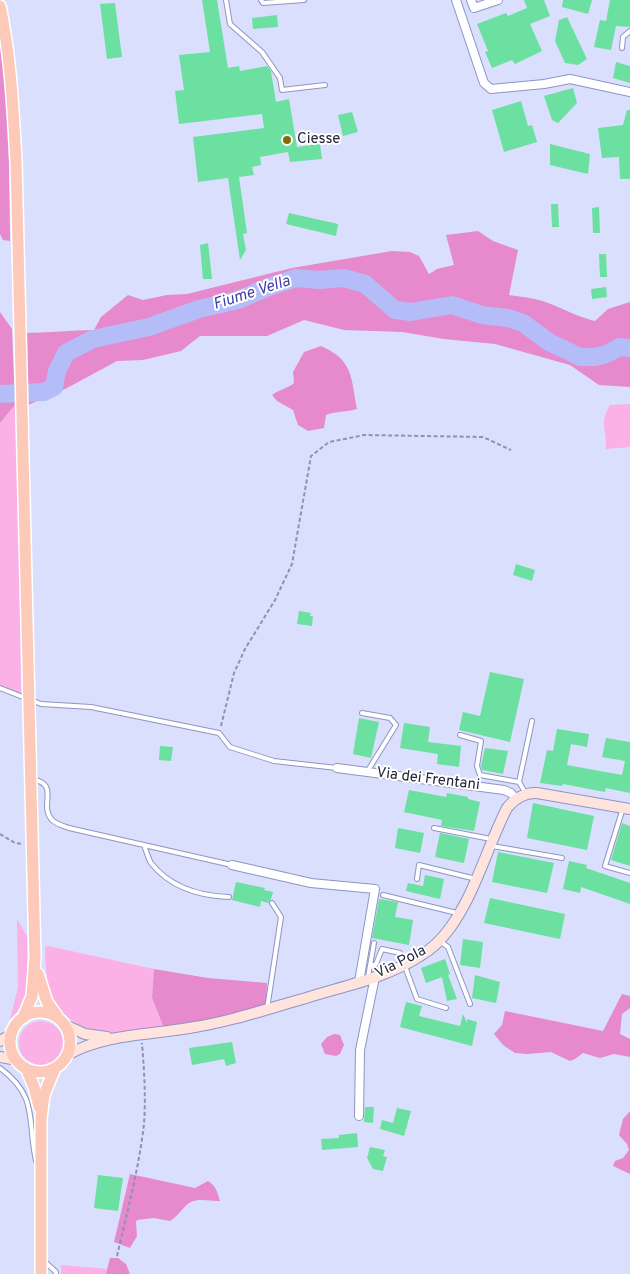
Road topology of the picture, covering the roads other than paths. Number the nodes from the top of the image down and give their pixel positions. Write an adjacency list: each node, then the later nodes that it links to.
1 (226, 0): 10 (lane)
2 (261, 0): 3 (lane)
3 (304, 0)
4 (456, 0): 11 (street)
5 (471, 0): 6 (street)
6 (498, 0)
7 (0, 6): 13 (main road)
8 (630, 31): 9 (lane)
9 (622, 48)
10 (325, 85)
11 (630, 92)
12 (0, 688): 13 (lane)
13 (28, 700): 17 (lane); 19 (main road)
14 (362, 713): 18 (lane)
15 (532, 721): 20 (lane)
16 (460, 735): 20 (lane)
17 (337, 768): 18 (street, Via dei Frentani)
18 (367, 772): 22 (street, Via dei Frentani)
19 (30, 779): 26 (lane); 38 (main road)
20 (519, 782): 21 (lane)
21 (526, 794): 22 (street, Via Pola); 23 (street, Via Pola)
22 (516, 799): 25 (street, Via Pola)
23 (626, 809): 29 (lane)
24 (434, 828): 25 (lane)
25 (492, 843): 27 (lane); 31 (street, Via Pola)
26 (144, 845): 28 (lane); 33 (lane)
27 (562, 858)
28 (232, 865): 41 (street)
29 (630, 873)
30 (417, 879): 31 (lane)
31 (476, 879): 35 (street, Via Pola)
32 (383, 895): 35 (lane)
33 (229, 897)
34 (272, 903): 44 (lane)
35 (459, 913): 36 (street, Via Pola)
36 (439, 941): 39 (street, Via Pola); 42 (lane)
37 (374, 943): 40 (lane)
38 (35, 958): 45 (main road); 46 (main road)
39 (404, 965): 40 (lane); 41 (street, Via Pola); 43 (lane)
40 (370, 966): 41 (lane)
41 (367, 980): 44 (street, Via Pola); 56 (street)
42 (470, 1004)
43 (446, 1008)
44 (267, 1009): 48 (street, Via Pola)
45 (23, 1018): 46 (main road); 47 (main road)
46 (62, 1022): 48 (street, Via Pola); 50 (main road)
47 (12, 1034): 49 (street); 52 (main road)
48 (118, 1038): 50 (street, Via Pola)
49 (0, 1041)
50 (67, 1055): 54 (main road)
51 (0, 1057): 52 (street)
52 (17, 1060): 53 (main road)
53 (26, 1068): 54 (main road); 57 (main road)
54 (55, 1068): 57 (main road)
55 (0, 1069): 58 (lane)
56 (359, 1116)
57 (41, 1118): 58 (main road)
58 (41, 1181): 59 (main road)
59 (41, 1258): 60 (main road); 61 (lane)
60 (41, 1274)
61 (56, 1274)

